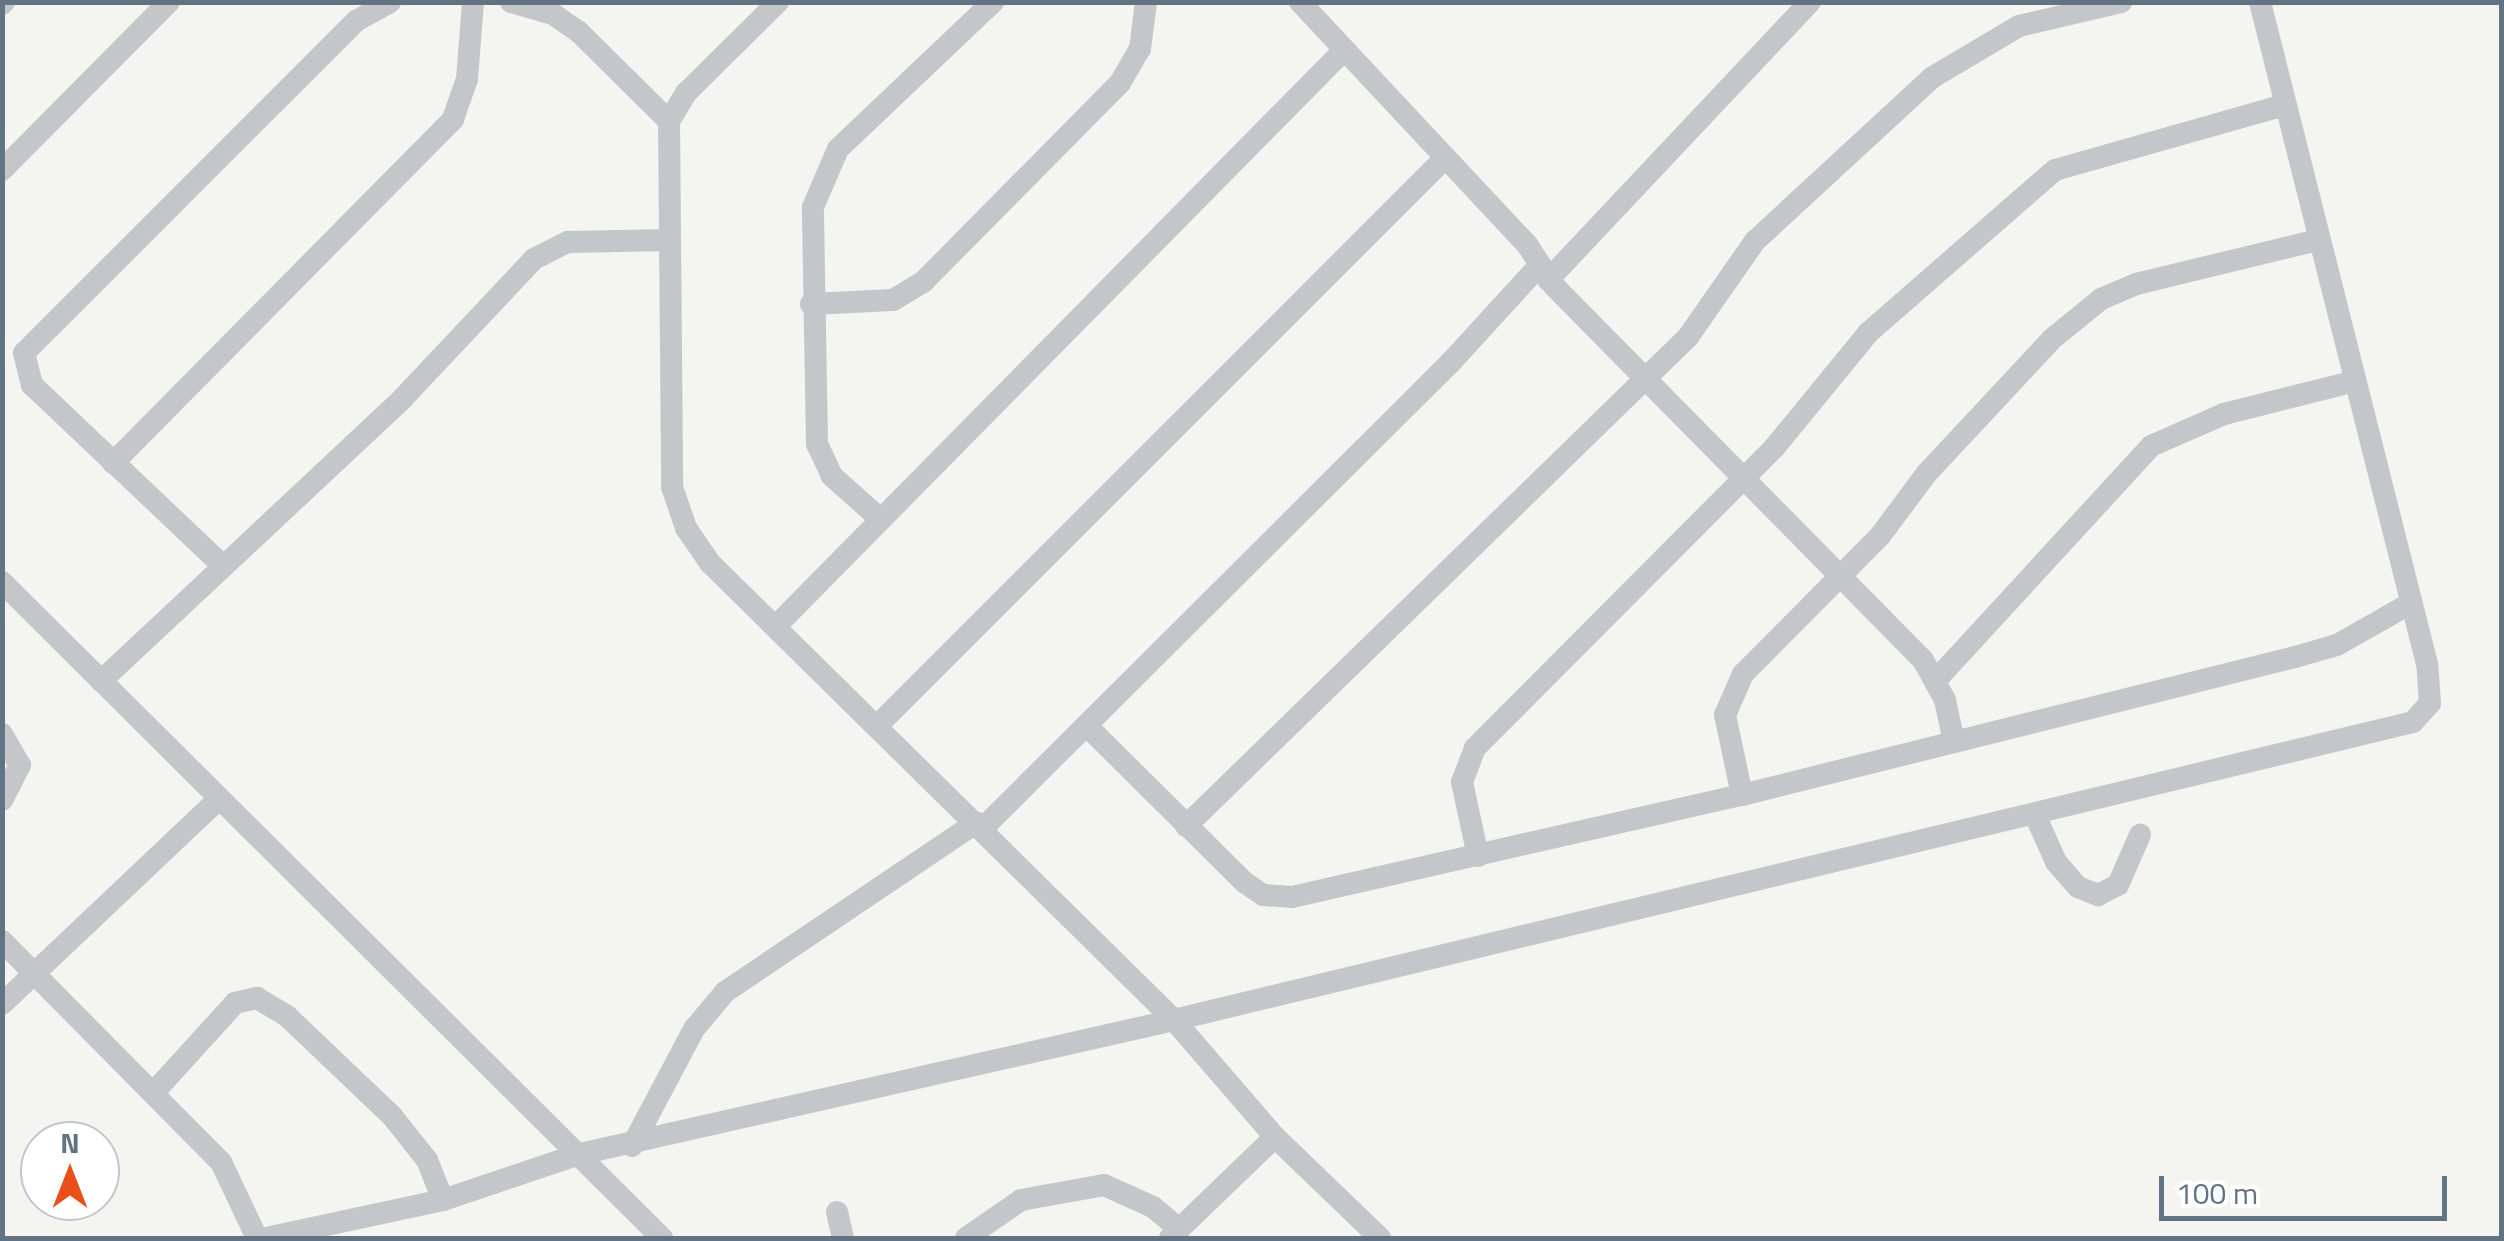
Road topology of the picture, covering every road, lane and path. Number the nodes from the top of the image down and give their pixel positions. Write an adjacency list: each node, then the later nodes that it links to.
1 (169, 2): 16 (street)
2 (390, 2): 23 (street)
3 (473, 2): 23 (street)
4 (511, 2): 14 (street)
5 (778, 2): 14 (street)
6 (994, 2): 20 (street)
7 (1146, 2): 20 (street)
8 (1300, 2): 12 (street)
9 (1810, 2): 19 (street)
10 (2121, 2): 21 (street)
11 (2260, 2): 13 (street)
12 (1343, 51): 15 (street); 25 (street)
13 (2284, 105): 18 (street); 24 (street)
14 (669, 121): 17 (street)
15 (1444, 159): 19 (street); 33 (street)
16 (2, 170)
17 (669, 240): 26 (street); 30 (street)
18 (2318, 240): 22 (street); 27 (street)
19 (1544, 272): 21 (street); 34 (street)
20 (811, 304): 25 (street)
21 (1644, 376): 24 (street); 42 (street)
22 (2355, 381): 29 (street); 32 (street)
23 (113, 463): 26 (street)
24 (1744, 478): 27 (street); 44 (street)
25 (878, 517): 30 (street)
26 (222, 565): 31 (street)
27 (1840, 578): 32 (street); 37 (street)
28 (2, 582): 31 (street)
29 (2411, 603): 36 (street); 40 (street)
30 (776, 626): 33 (street)
31 (101, 680): 38 (street)
32 (1936, 680): 36 (street)
33 (880, 724): 41 (street)
34 (1088, 727): 41 (street); 42 (street)
35 (2, 734): 39 (street)
36 (1954, 742): 37 (street)
37 (1742, 795): 44 (street)
38 (219, 799): 46 (street); 52 (street)
39 (2, 800)
40 (2036, 817): 43 (street); 48 (street)
41 (979, 826): 48 (street); 51 (street)
42 (1186, 826): 44 (street)
43 (2140, 835)
44 (1478, 856)
45 (2, 941): 46 (street)
46 (34, 974): 47 (street); 49 (street)
47 (2, 1004)
48 (1174, 1020): 50 (street); 51 (street)
49 (155, 1091): 53 (street); 57 (street)
50 (1275, 1136): 55 (street); 56 (street)
51 (632, 1146): 52 (street)
52 (580, 1154): 53 (street); 59 (street)
53 (443, 1200): 58 (street)
54 (837, 1212): 60 (street)
55 (1174, 1234): 61 (street)
56 (1377, 1237)
57 (257, 1238)
58 (266, 1238)
59 (662, 1238)
60 (843, 1238)
61 (966, 1238)

